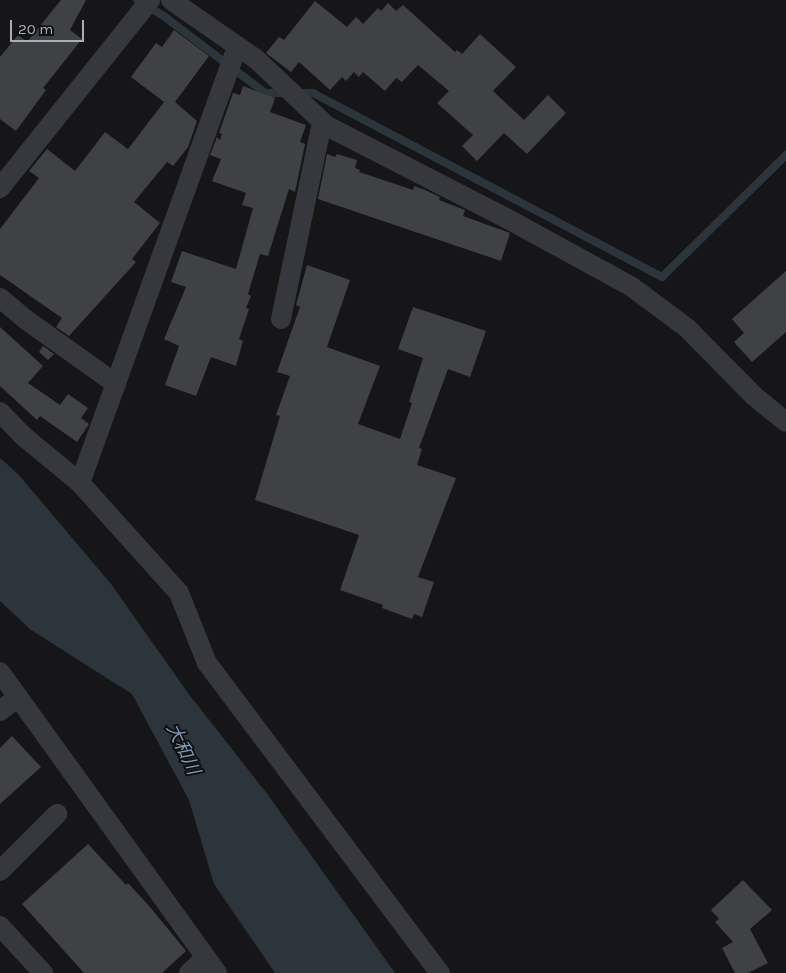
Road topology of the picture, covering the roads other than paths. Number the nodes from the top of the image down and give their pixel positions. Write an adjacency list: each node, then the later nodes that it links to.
1 (150, 0): 5 (street)
2 (171, 0): 3 (street)
3 (237, 46): 4 (street); 8 (street)
4 (322, 122): 7 (street); 10 (street)
5 (0, 188)
6 (0, 298): 8 (street)
7 (281, 320)
8 (116, 384): 11 (street)
9 (0, 412): 11 (street)
10 (786, 422)
11 (80, 483): 21 (street)
12 (0, 672): 13 (street)
13 (18, 698): 14 (street); 18 (street)
14 (0, 711)
15 (57, 814): 16 (street)
16 (0, 871)
17 (0, 926): 19 (street)
18 (211, 965): 20 (street)
19 (43, 973)
20 (189, 973)
21 (440, 973)

